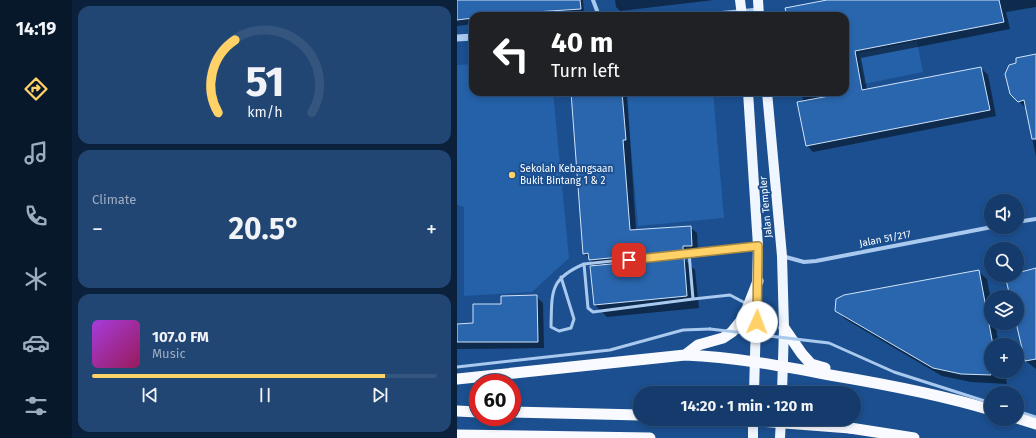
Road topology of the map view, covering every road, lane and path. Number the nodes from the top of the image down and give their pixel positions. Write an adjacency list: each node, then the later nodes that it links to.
1 (593, 0): 4 (street)
2 (740, 0): 5 (main road)
3 (758, 0): 6 (main road)
4 (598, 12)
5 (742, 12)
6 (759, 12)
7 (469, 37): 8 (street)
8 (457, 38)
9 (748, 96): 14 (main road, Jalan Templer)
10 (767, 96): 16 (main road, Jalan Templer)
11 (1036, 218): 12 (street)
12 (1024, 220)
13 (984, 229): 16 (street, Jalan 51/217)
14 (758, 246): 15 (lane); 19 (main road, Jalan Templer)
15 (689, 253): 17 (lane); 20 (lane)
16 (782, 256): 22 (main road, Jalan Templer)
17 (584, 264): 18 (lane); 20 (lane)
18 (561, 277): 18 (lane)
19 (758, 281): 21 (highway); 24 (main road, Jalan Templer)
20 (693, 299): 21 (lane)
21 (749, 305): 23 (highway)
22 (784, 328): 25 (main road, Jalan Templer); 28 (highway)
23 (685, 355): 24 (highway); 27 (highway)
24 (755, 362): 25 (highway); 29 (main road, Jalan Templer)
25 (783, 366): 28 (highway); 30 (main road, Jalan Templer)
26 (457, 367): 31 (lane, bridge)
27 (457, 378)
28 (888, 385): 32 (highway)
29 (754, 386)
30 (782, 386)
31 (984, 406)
32 (984, 407)
33 (457, 411): 34 (highway)
34 (469, 412)
35 (521, 412): 37 (highway)
36 (1024, 414): 38 (lane)
37 (633, 415)
38 (1036, 417)
39 (1024, 420): 40 (highway)
40 (1036, 424)
41 (753, 426): 46 (main road)
42 (781, 426): 47 (main road)
43 (824, 426): 48 (highway, bridge)
44 (457, 435): 45 (highway)
45 (650, 438)
46 (753, 438)
47 (780, 438)
48 (913, 438)

